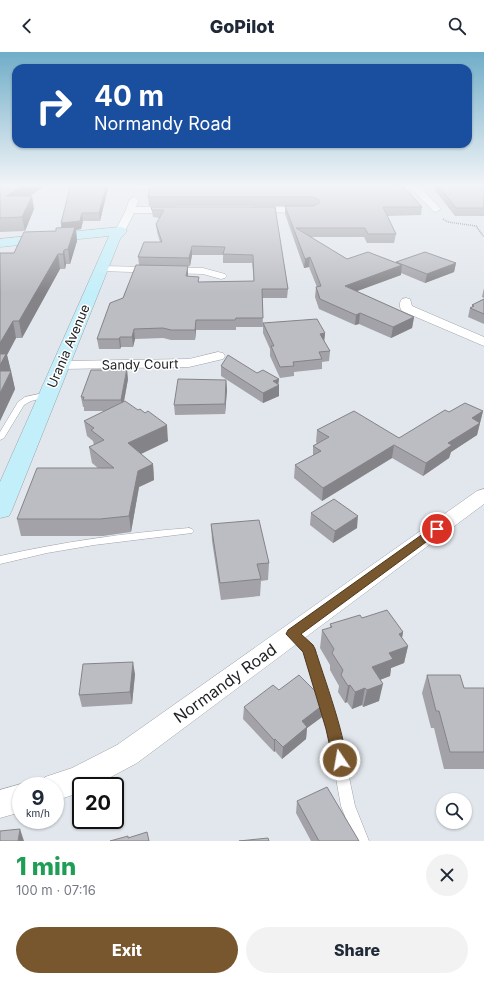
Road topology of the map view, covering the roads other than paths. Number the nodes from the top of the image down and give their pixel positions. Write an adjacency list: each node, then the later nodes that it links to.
1 (125, 221): 2 (street, Urania Avenue)
2 (120, 231): 3 (street); 4 (street, Urania Avenue)
3 (0, 243)
4 (101, 269): 5 (street); 9 (street, Urania Avenue)
5 (221, 276)
6 (406, 302): 7 (street)
7 (484, 342)
8 (218, 356): 9 (street, Sandy Court)
9 (61, 365): 10 (street, Urania Avenue)
10 (48, 394): 11 (lane); 13 (street, Urania Avenue)
11 (0, 438)
12 (484, 495): 16 (street, Normandy Road)
13 (0, 510)
14 (189, 531): 15 (lane)
15 (0, 560)
16 (292, 634): 17 (street, Normandy Road); 20 (lane)
17 (64, 784)
18 (12, 801): 19 (street)
19 (0, 804)
20 (362, 841)

